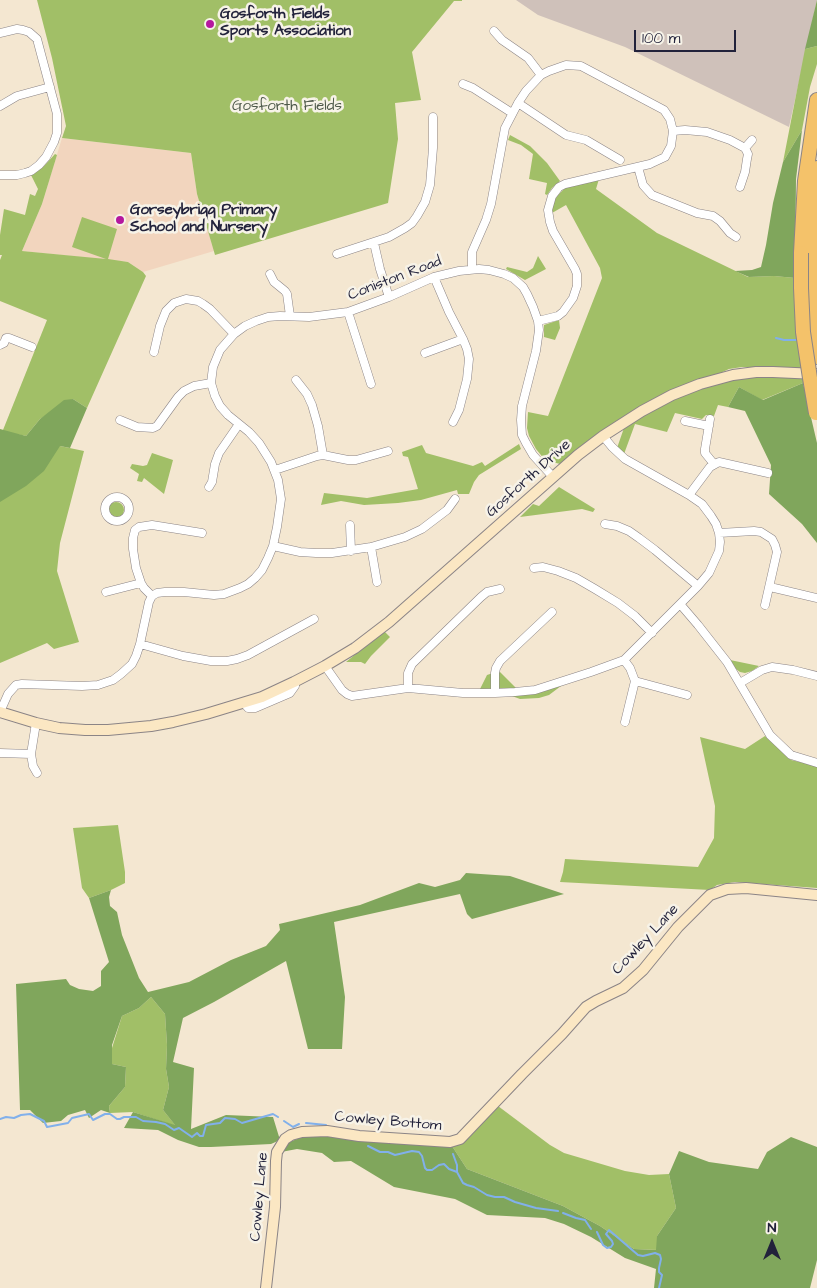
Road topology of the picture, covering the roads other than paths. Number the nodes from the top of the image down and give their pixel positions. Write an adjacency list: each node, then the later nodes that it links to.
1 (494, 31): 3 (street)
2 (0, 33): 5 (street)
3 (542, 75): 7 (street); 11 (street)
4 (463, 84): 9 (street)
5 (50, 87): 8 (street); 17 (street)
6 (817, 100): 21 (highway)
7 (518, 103): 9 (street); 14 (street)
8 (0, 106)
9 (512, 113): 23 (street)
10 (434, 117): 20 (street)
11 (673, 131): 13 (street); 15 (street)
12 (752, 140): 13 (street)
13 (745, 148): 18 (street)
14 (620, 160)
15 (638, 167): 19 (street); 29 (street)
16 (817, 168): 21 (highway)
17 (0, 175)
18 (740, 187)
19 (736, 237)
20 (374, 243): 22 (street); 26 (street)
21 (806, 252): 36 (highway); 41 (highway, bridge)
22 (337, 254)
23 (472, 269): 25 (street, Coniston Road); 29 (street, Coniston Road)
24 (270, 274): 28 (street)
25 (434, 277): 26 (street, Coniston Road); 31 (street)
26 (389, 297): 27 (street, Coniston Road)
27 (348, 312): 28 (street, Coniston Road); 40 (street)
28 (290, 316): 30 (street, Coniston Road)
29 (538, 321): 52 (street, Coniston Road)
30 (234, 334): 34 (street); 39 (street, Coniston Road)
31 (464, 339): 35 (street); 44 (street)
32 (0, 345): 33 (street)
33 (32, 347)
34 (154, 352)
35 (424, 353)
36 (817, 356)
37 (817, 374): 46 (street, Gosforth Drive)
38 (296, 380): 48 (street)
39 (211, 383): 42 (street); 45 (street)
40 (370, 384)
41 (817, 414)
42 (120, 420)
43 (685, 421): 49 (street)
44 (453, 422)
45 (239, 424): 50 (street); 53 (street)
46 (603, 436): 52 (street, Gosforth Drive); 54 (street)
47 (388, 451): 48 (street)
48 (323, 455): 50 (street)
49 (714, 464): 51 (street); 54 (street)
50 (275, 470): 62 (street)
51 (768, 473)
52 (553, 477): 81 (street, Gosforth Drive)
53 (209, 487)
54 (689, 495): 61 (street)
55 (454, 499): 63 (street)
56 (123, 519): 59 (street)
57 (605, 524): 68 (street)
58 (350, 525): 64 (street)
59 (135, 530): 60 (street); 67 (street)
60 (202, 533)
61 (719, 533): 68 (street); 69 (street)
62 (273, 546): 64 (street); 72 (street)
63 (371, 547): 64 (street); 66 (street)
64 (351, 550)
65 (534, 568): 78 (street)
66 (377, 582)
67 (141, 583): 71 (street); 72 (street)
68 (698, 586): 74 (street)
69 (770, 587): 73 (street); 75 (street)
70 (500, 589): 85 (street)
71 (106, 592)
72 (152, 596): 79 (street)
73 (817, 598)
74 (680, 604): 78 (street); 84 (street)
75 (765, 605)
76 (552, 612): 86 (street)
77 (314, 619): 79 (street)
78 (652, 633): 80 (street)
79 (140, 644): 88 (street)
80 (624, 660): 83 (street); 86 (street)
81 (325, 666): 85 (street); 90 (street, Gosforth Drive)
82 (817, 676): 84 (street)
83 (635, 681): 87 (street); 89 (street)
84 (740, 684): 93 (street)
85 (408, 688): 86 (street)
86 (495, 693)
87 (687, 695)
88 (0, 712): 90 (street, Gosforth Drive)
89 (625, 722)
90 (36, 723): 92 (street)
91 (0, 753): 92 (street)
92 (31, 754): 94 (street)
93 (817, 762)
94 (37, 773)
95 (817, 895): 97 (street, Cowley Lane)
96 (312, 1132): 97 (street, Cowley Bottom); 98 (street, Cowley Lane)
97 (460, 1139)
98 (266, 1288)

